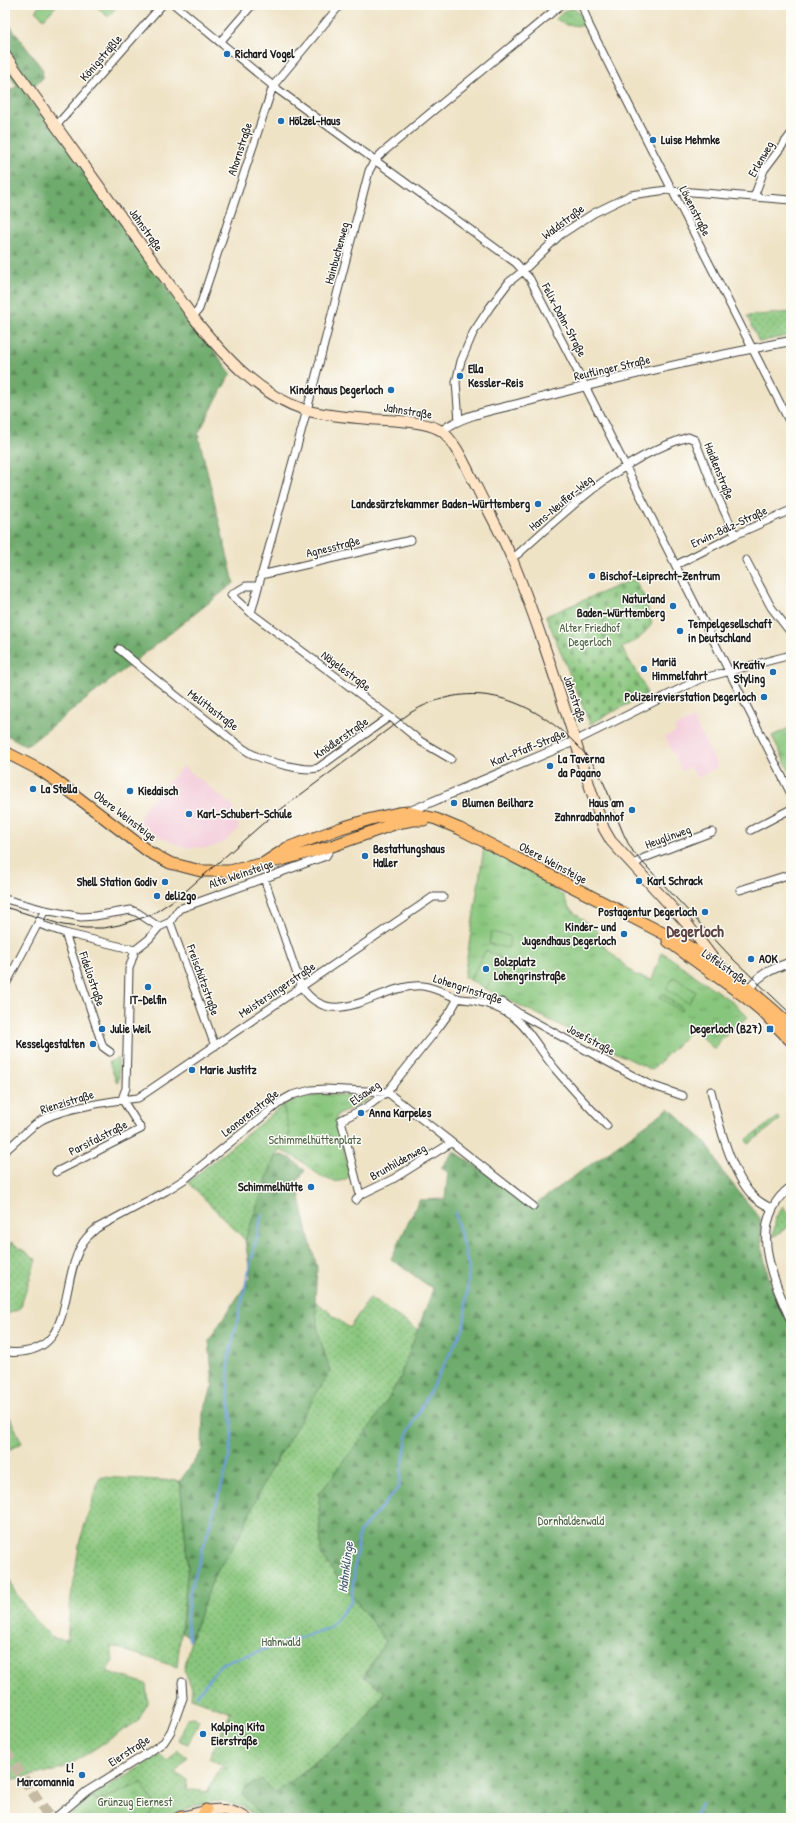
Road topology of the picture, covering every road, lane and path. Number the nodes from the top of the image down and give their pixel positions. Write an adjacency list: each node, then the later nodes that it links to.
1 (162, 5): 10 (street, Königsträßle)
2 (175, 5): 7 (street, Felix-Dahn-Straße)
3 (252, 5): 7 (street)
4 (340, 5): 9 (street, Ahornstraße)
5 (561, 5): 12 (street, Hainbuchenweg)
6 (582, 5): 13 (street, Löwenstraße)
7 (220, 42): 9 (street, Felix-Dahn-Straße)
8 (5, 55): 10 (main road, Jahnstraße)
9 (273, 86): 12 (street, Felix-Dahn-Straße); 17 (street, Ahornstraße)
10 (56, 126): 17 (main road, Jahnstraße)
11 (791, 134): 14 (street, Erlenweg)
12 (375, 160): 16 (street, Felix-Dahn-Straße); 21 (street, Hainbuchenweg)
13 (672, 191): 14 (street, Waldstraße); 16 (street, Waldstraße); 19 (street, Löwenstraße)
14 (754, 197): 15 (street, Waldstraße)
15 (791, 200)
16 (523, 271): 20 (street, Felix-Dahn-Straße); 22 (street, Waldstraße)
17 (193, 317): 21 (main road, Jahnstraße)
18 (791, 341): 19 (street, Reutlinger Straße)
19 (752, 349): 20 (street, Reutlinger Straße); 23 (street, Löwenstraße)
20 (585, 386): 22 (street, Reutlinger Straße); 25 (street, Felix-Dahn-Straße)
21 (307, 410): 24 (main road, Jahnstraße); 32 (street, Hainbuchenweg)
22 (459, 421): 24 (street, Reutlinger Straße)
23 (791, 425)
24 (442, 431): 29 (main road, Jahnstraße)
25 (626, 466): 27 (street, Haidlenstraße); 29 (street, Hans-Neuffer-Weg); 31 (street, Felix-Dahn-Straße)
26 (791, 510): 27 (street, Erwin-Bälz-Straße)
27 (735, 535): 31 (street, Erwin-Bälz-Straße)
28 (411, 540): 32 (street, Agnesstraße)
29 (511, 558): 40 (main road, Jahnstraße)
30 (746, 560): 35 (street)
31 (676, 565): 38 (street, Felix-Dahn-Straße)
32 (261, 575): 33 (street, Hainbuchenweg)
33 (258, 586): 34 (street, Hainbuchenweg); 34 (street, Nägelestraße)
34 (251, 613): 39 (street, Nägelestraße)
35 (791, 633)
36 (118, 649): 43 (street, Melittastraße)
37 (791, 655): 38 (street, Karl-Pfaff-Straße)
38 (730, 671): 40 (street, Karl-Pfaff-Straße); 44 (street, Felix-Dahn-Straße)
39 (389, 717): 42 (street, Nägelestraße); 43 (street, Knödlerstraße)
40 (575, 741): 46 (street, Karl-Pfaff-Straße); 53 (main road, Jahnstraße)
41 (5, 752): 52 (main road, Obere Weinsteige)
42 (451, 759)
43 (304, 769)
44 (791, 794)
45 (791, 809): 49 (street)
46 (408, 812): 47 (main road, Obere Weinsteige); 48 (main road); 52 (main road, Obere Weinsteige)
47 (436, 819): 48 (main road, Obere Weinsteige); 64 (main road, Obere Weinsteige)
48 (381, 828): 51 (main road, Obere Weinsteige)
49 (751, 830)
50 (712, 832): 53 (street, Heuglinweg)
51 (332, 846): 52 (main road, Obere Weinsteige); 55 (street, Alte Weinsteige)
52 (264, 863)
53 (633, 865): 62 (main road, Jahnstraße)
54 (791, 874): 56 (street)
55 (264, 878): 60 (street, Alte Weinsteige); 74 (street, Lohengrinstraße)
56 (740, 890)
57 (443, 897): 74 (street, Meistersingerstraße)
58 (5, 899): 59 (street)
59 (45, 910): 61 (street); 63 (street)
60 (170, 922): 63 (street, Alte Weinsteige); 80 (street, Freischützstraße)
61 (39, 924): 65 (street); 73 (street)
62 (688, 925): 66 (main road, Jahnstraße); 67 (main road)
63 (159, 927): 68 (street, Alte Weinsteige)
64 (657, 932): 67 (main road, Löffelstraße); 71 (main road, Löffelstraße)
65 (65, 933): 68 (street); 81 (street, Fideliostraße)
66 (695, 936): 69 (main road, Jahnstraße); 72 (main road, Jahnstraße)
67 (677, 940): 69 (main road, Löffelstraße)
68 (135, 950): 85 (street)
69 (700, 954): 71 (main road, Jahnstraße); 72 (main road, Löffelstraße)
70 (791, 962): 75 (street)
71 (706, 969): 75 (main road, Löffelstraße)
72 (722, 969): 75 (main road, Löffelstraße)
73 (5, 986)
74 (301, 986): 76 (street, Lohengrinstraße); 80 (street, Meistersingerstraße)
75 (746, 993): 78 (main road, Löffelstraße); 79 (main road, Löffelstraße)
76 (458, 998): 77 (street, Lohengrinstraße); 83 (street, Elsaweg)
77 (492, 1006): 84 (street, Josefstraße); 86 (street, Lohengrinstraße)
78 (791, 1026)
79 (791, 1041)
80 (215, 1046): 85 (street, Meistersingerstraße)
81 (110, 1052)
82 (711, 1091): 93 (street)
83 (387, 1092): 87 (street); 91 (street, Elsaweg); 95 (street, Leonorenstraße)
84 (684, 1096)
85 (122, 1099): 88 (street, Rienzistraße); 89 (street, Parsifalstraße)
86 (608, 1126)
87 (451, 1143): 91 (street, Brunhildenweg); 92 (street)
88 (5, 1151)
89 (56, 1172)
90 (791, 1187): 93 (street)
91 (358, 1197)
92 (533, 1206)
93 (771, 1208): 94 (street)
94 (791, 1320)
95 (5, 1352)
96 (182, 1682): 98 (street, Eierstraße)
97 (203, 1814): 99 (main road); 100 (main road)
98 (55, 1818)
99 (181, 1818)
100 (246, 1818)

